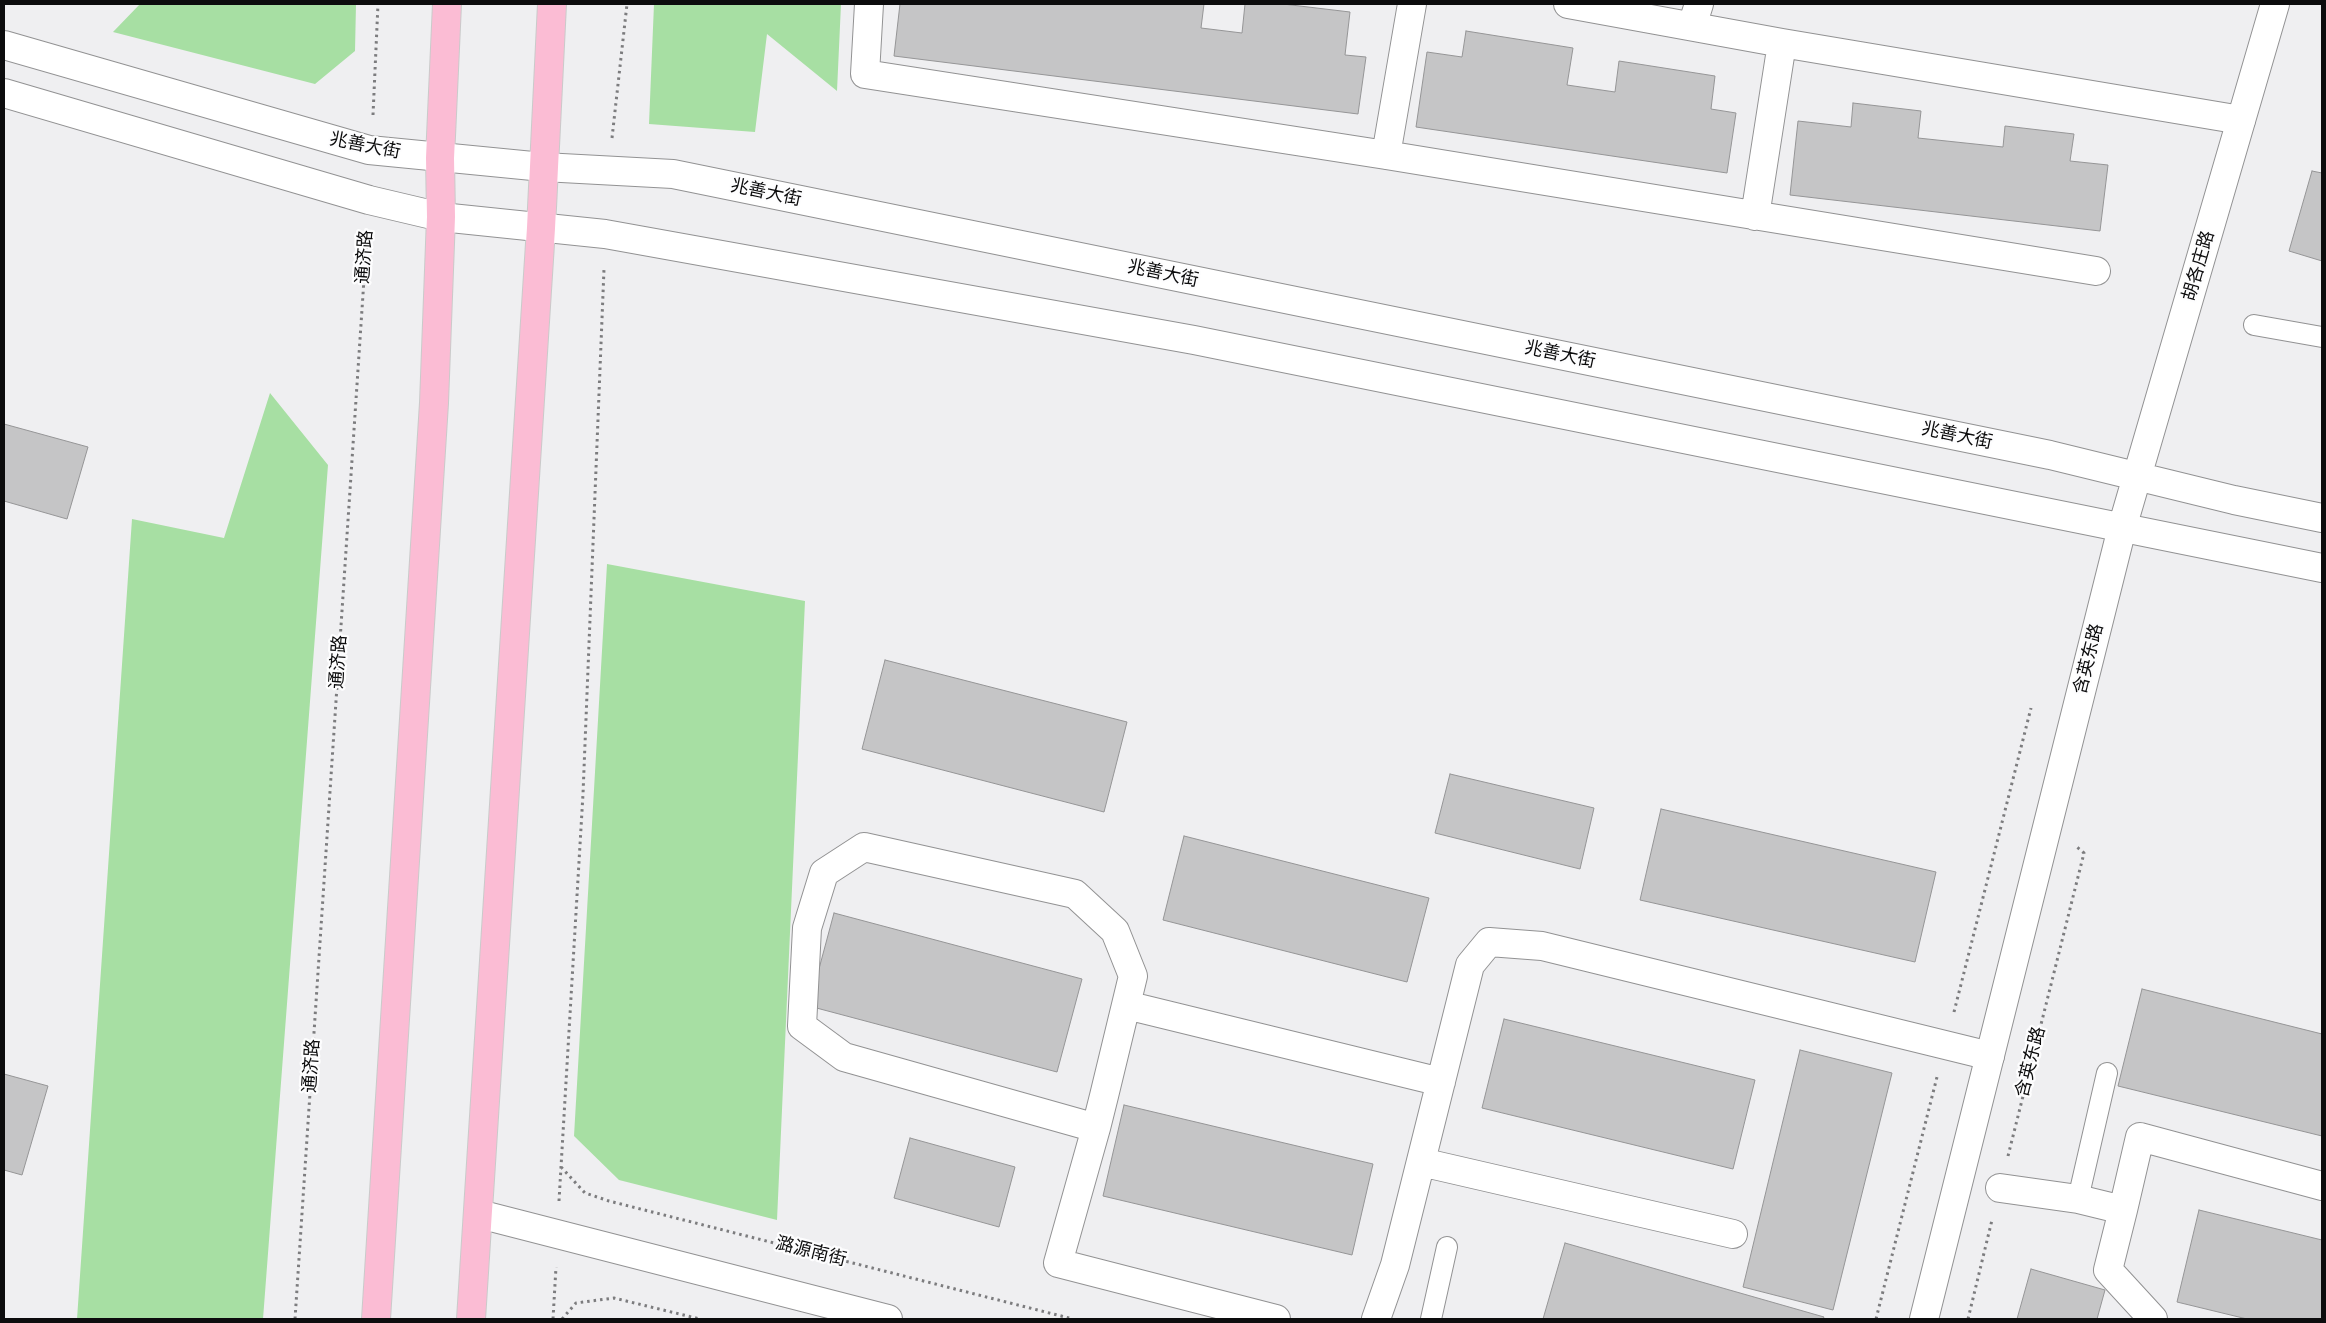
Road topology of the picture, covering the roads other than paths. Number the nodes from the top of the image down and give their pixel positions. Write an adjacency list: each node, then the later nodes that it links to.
1 (447, 4): 13 (main road)
2 (552, 4): 14 (main road)
3 (869, 4): 12 (street)
4 (1412, 4): 12 (street)
5 (1568, 4): 7 (street)
6 (2275, 4): 11 (street, 胡各庄路)
7 (1695, 15): 8 (street)
8 (1782, 43): 11 (street); 15 (street)
9 (4, 44): 13 (street, 兆善大街)
10 (4, 93): 16 (street)
11 (2242, 120): 21 (street, 胡各庄路)
12 (1386, 156): 15 (street)
13 (440, 158): 14 (street, 兆善大街); 16 (main road)
14 (543, 167): 17 (main road); 21 (street, 兆善大街)
15 (1755, 216): 18 (street)
16 (441, 217): 17 (street); 38 (main road)
17 (541, 228): 23 (street); 35 (main road)
18 (2096, 271)
19 (2254, 325): 20 (lane)
20 (2322, 337)
21 (2138, 477): 22 (street, 兆善大街); 23 (street, 胡各庄路)
22 (2322, 518)
23 (2122, 528): 24 (street); 26 (street, 含英东路)
24 (2322, 568)
25 (1126, 1005): 28 (street); 29 (street); 29 (street)
26 (1990, 1056): 28 (street); 44 (street, 含英东路)
27 (2107, 1073): 33 (lane)
28 (1441, 1082): 30 (street)
29 (1096, 1128): 41 (street)
30 (1421, 1162): 36 (street); 42 (street)
31 (2322, 1186): 34 (street)
32 (2000, 1188): 33 (street)
33 (2078, 1199): 34 (street)
34 (2123, 1210): 45 (street)
35 (478, 1214): 39 (main road); 40 (street)
36 (1733, 1234)
37 (1447, 1247): 43 (lane)
38 (376, 1319)
39 (471, 1319)
40 (888, 1319)
41 (1276, 1319)
42 (1376, 1319)
43 (1431, 1319)
44 (1924, 1319)
45 (2153, 1319)

